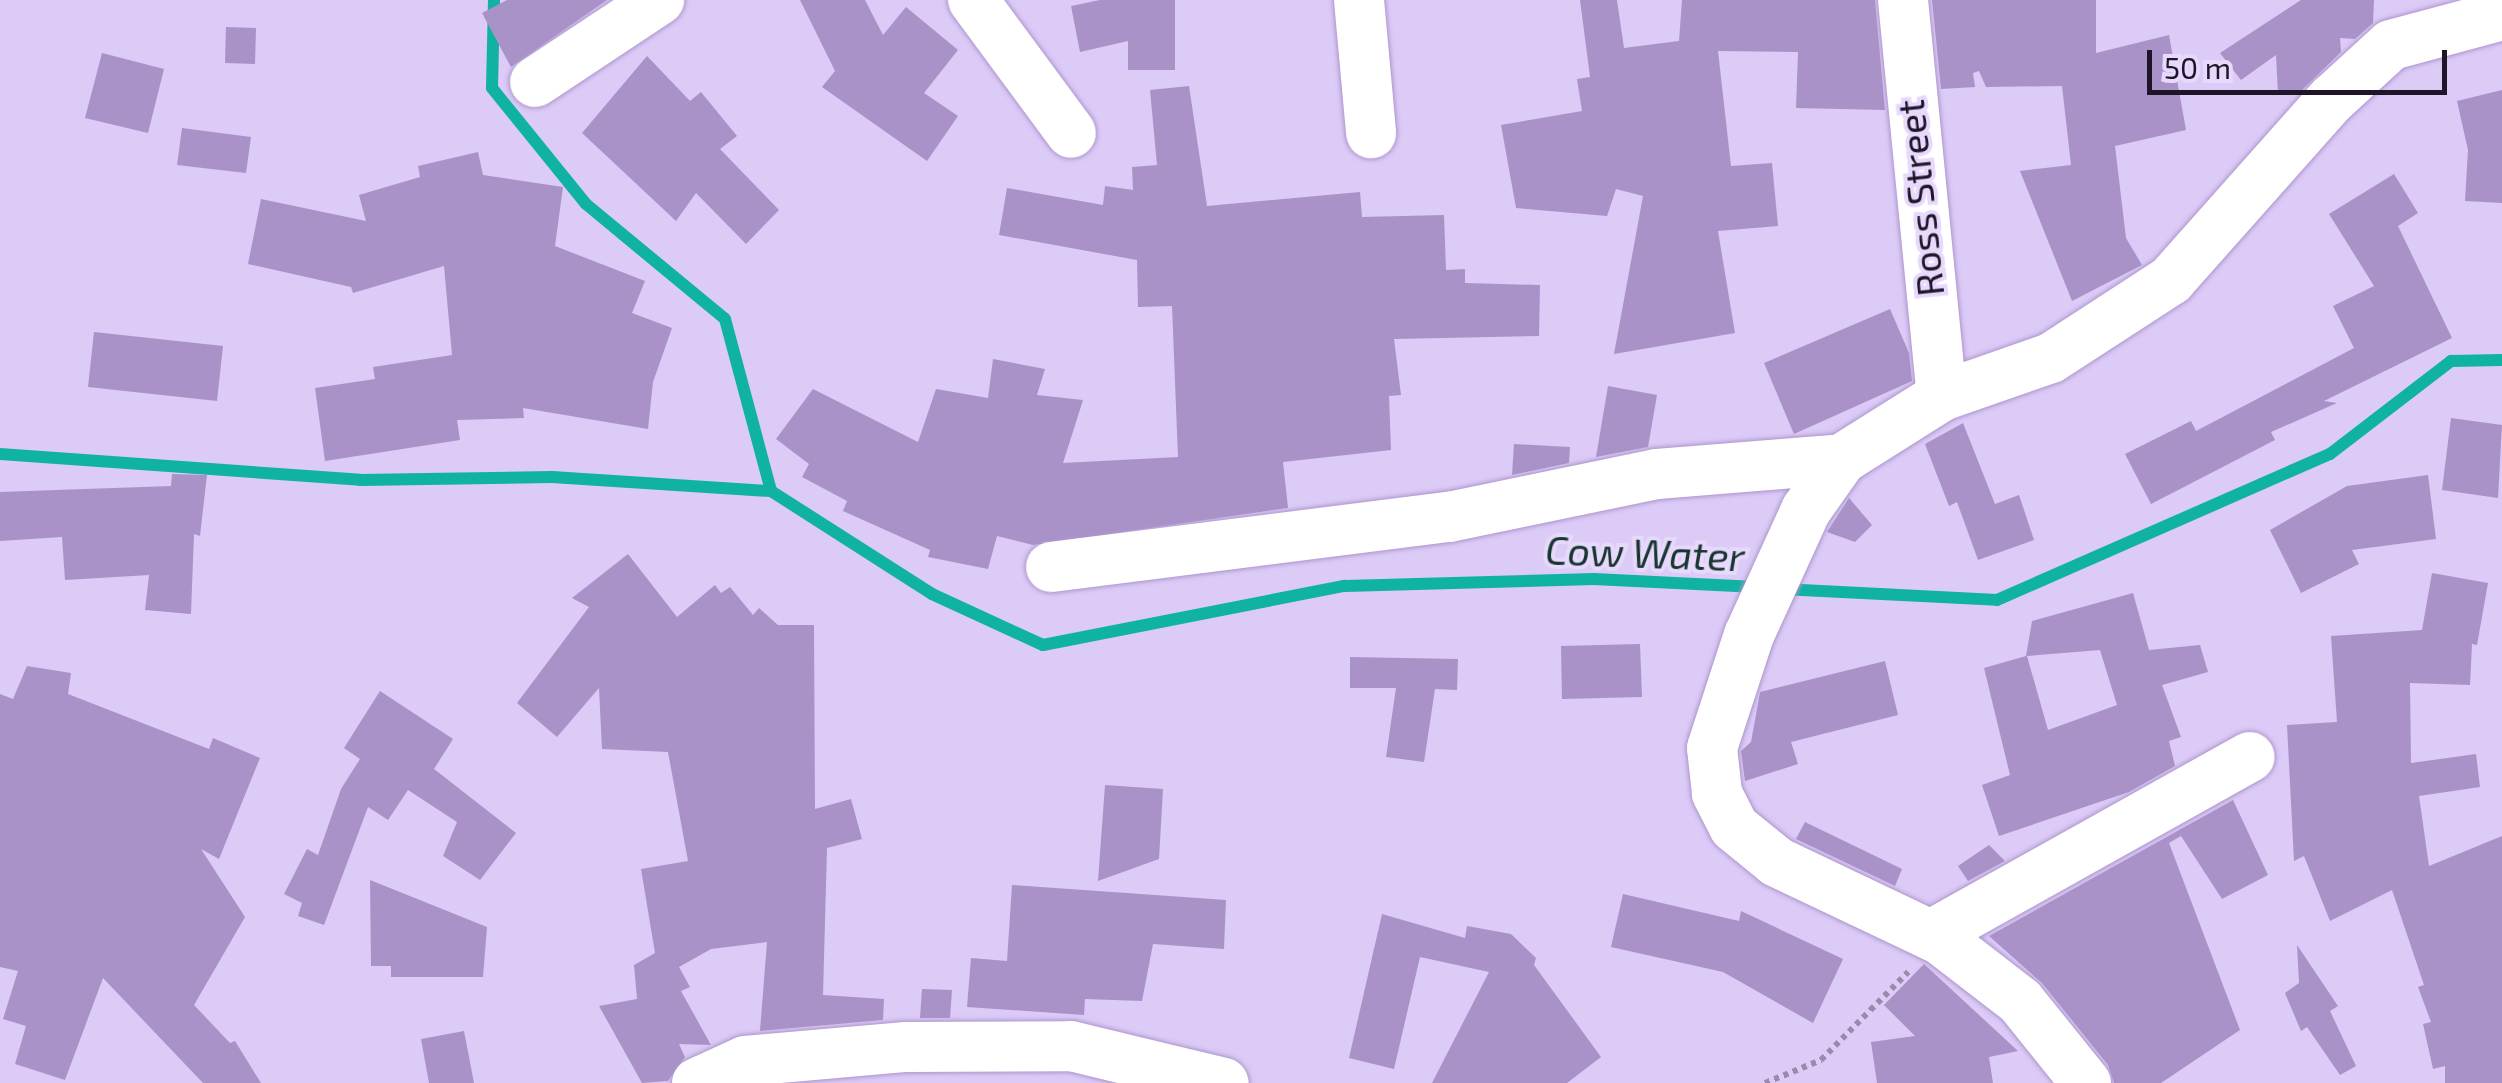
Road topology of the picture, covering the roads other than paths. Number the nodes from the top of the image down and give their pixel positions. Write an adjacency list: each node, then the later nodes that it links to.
1 (659, 0): 7 (street)
2 (972, 0): 8 (street)
3 (1358, 0): 9 (street)
4 (1902, 0): 10 (street, Ross Street)
5 (2502, 16): 6 (street)
6 (2390, 23): 10 (street)
7 (535, 82)
8 (1071, 133)
9 (1372, 133)
10 (1942, 396): 11 (street)
11 (1842, 459): 12 (street); 14 (street)
12 (1052, 567)
13 (2250, 757): 14 (street)
14 (1936, 937): 18 (street)
15 (904, 1065): 16 (street); 17 (street)
16 (696, 1083)
17 (1224, 1083)
18 (2086, 1083)

